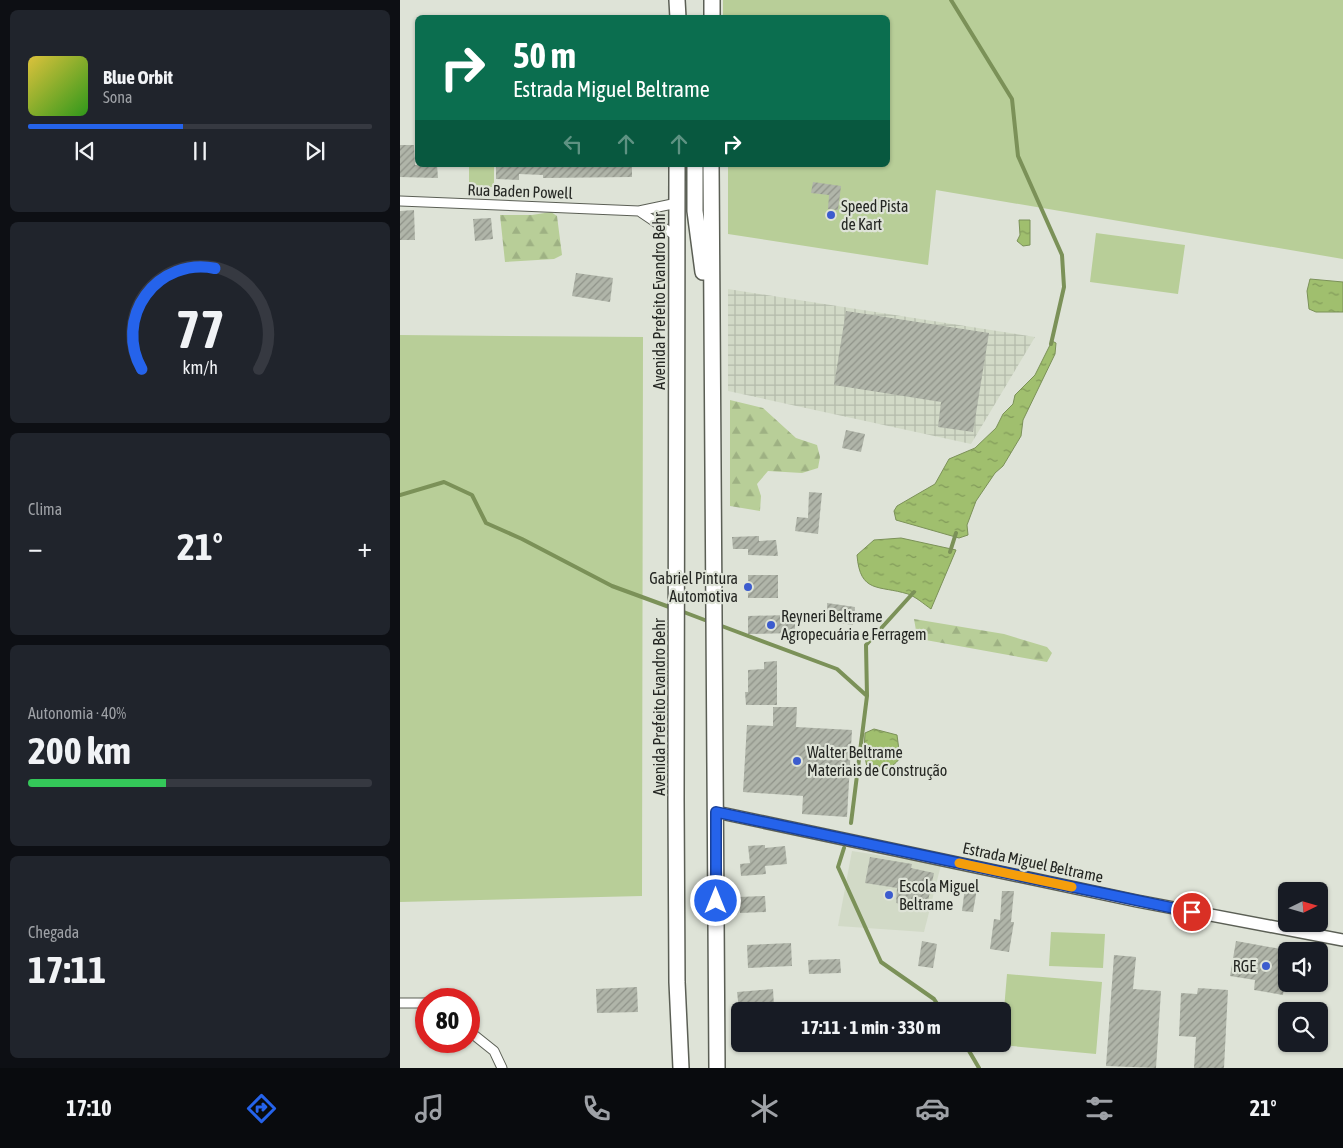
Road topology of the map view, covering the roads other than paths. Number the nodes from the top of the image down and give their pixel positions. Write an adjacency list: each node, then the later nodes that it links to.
1 (677, 0): 3 (highway)
2 (712, 0): 4 (highway)
3 (678, 15)
4 (712, 15)
5 (677, 167): 9 (highway, Avenida Prefeito Evandro Behr)
6 (695, 167): 12 (highway)
7 (711, 167): 12 (highway)
8 (400, 201): 10 (street, Rua Baden Powell)
9 (677, 203): 10 (street, Rua Baden Powell); 11 (highway, Avenida Prefeito Evandro Behr)
10 (639, 211): 11 (street)
11 (676, 236): 19 (highway, Avenida Prefeito Evandro Behr)
12 (710, 305): 13 (highway)
13 (716, 812): 14 (street, Estrada Miguel Beltrame); 20 (highway)
14 (1343, 940)
15 (400, 1003): 16 (street)
16 (415, 1003)
17 (480, 1040): 18 (street)
18 (502, 1068)
19 (680, 1068)
20 (717, 1068)

